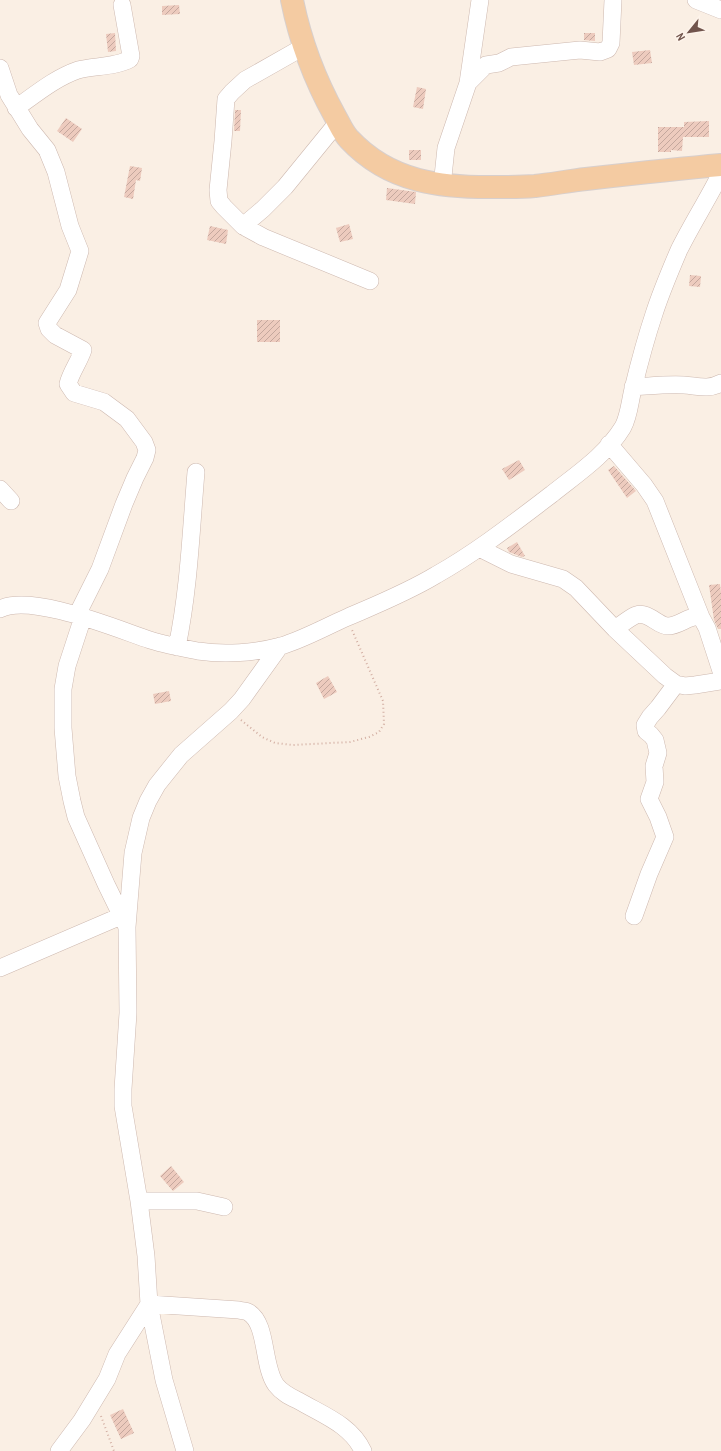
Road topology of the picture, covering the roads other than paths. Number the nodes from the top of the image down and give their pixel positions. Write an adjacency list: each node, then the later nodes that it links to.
1 (292, 0): 7 (main road)
2 (480, 0): 9 (street)
3 (613, 0): 9 (street)
4 (696, 0): 6 (street)
5 (122, 5): 10 (street)
6 (721, 10)
7 (305, 46): 11 (main road); 15 (street)
8 (0, 68): 10 (street)
9 (468, 82): 14 (street)
10 (16, 108): 23 (street)
11 (338, 122): 14 (main road); 15 (street)
12 (721, 165): 14 (main road)
13 (721, 173): 18 (street)
14 (442, 186)
15 (243, 226): 16 (street)
16 (370, 281)
17 (721, 384): 18 (street)
18 (633, 387): 19 (street)
19 (609, 444): 21 (street); 24 (street)
20 (196, 472): 27 (street)
21 (479, 548): 25 (street); 26 (street)
22 (2, 605): 23 (street)
23 (80, 616): 27 (street); 32 (street)
24 (701, 617): 25 (street); 28 (street)
25 (615, 629): 30 (street)
26 (280, 646): 27 (street); 32 (street)
27 (176, 647)
28 (721, 671)
29 (721, 681): 30 (street)
30 (676, 684): 31 (street)
31 (634, 916)
32 (124, 922): 33 (street); 34 (street)
33 (0, 968)
34 (139, 1201): 35 (street); 36 (street)
35 (224, 1207)
36 (149, 1304): 37 (street); 38 (street); 39 (street)
37 (59, 1451)
38 (185, 1451)
39 (363, 1451)

